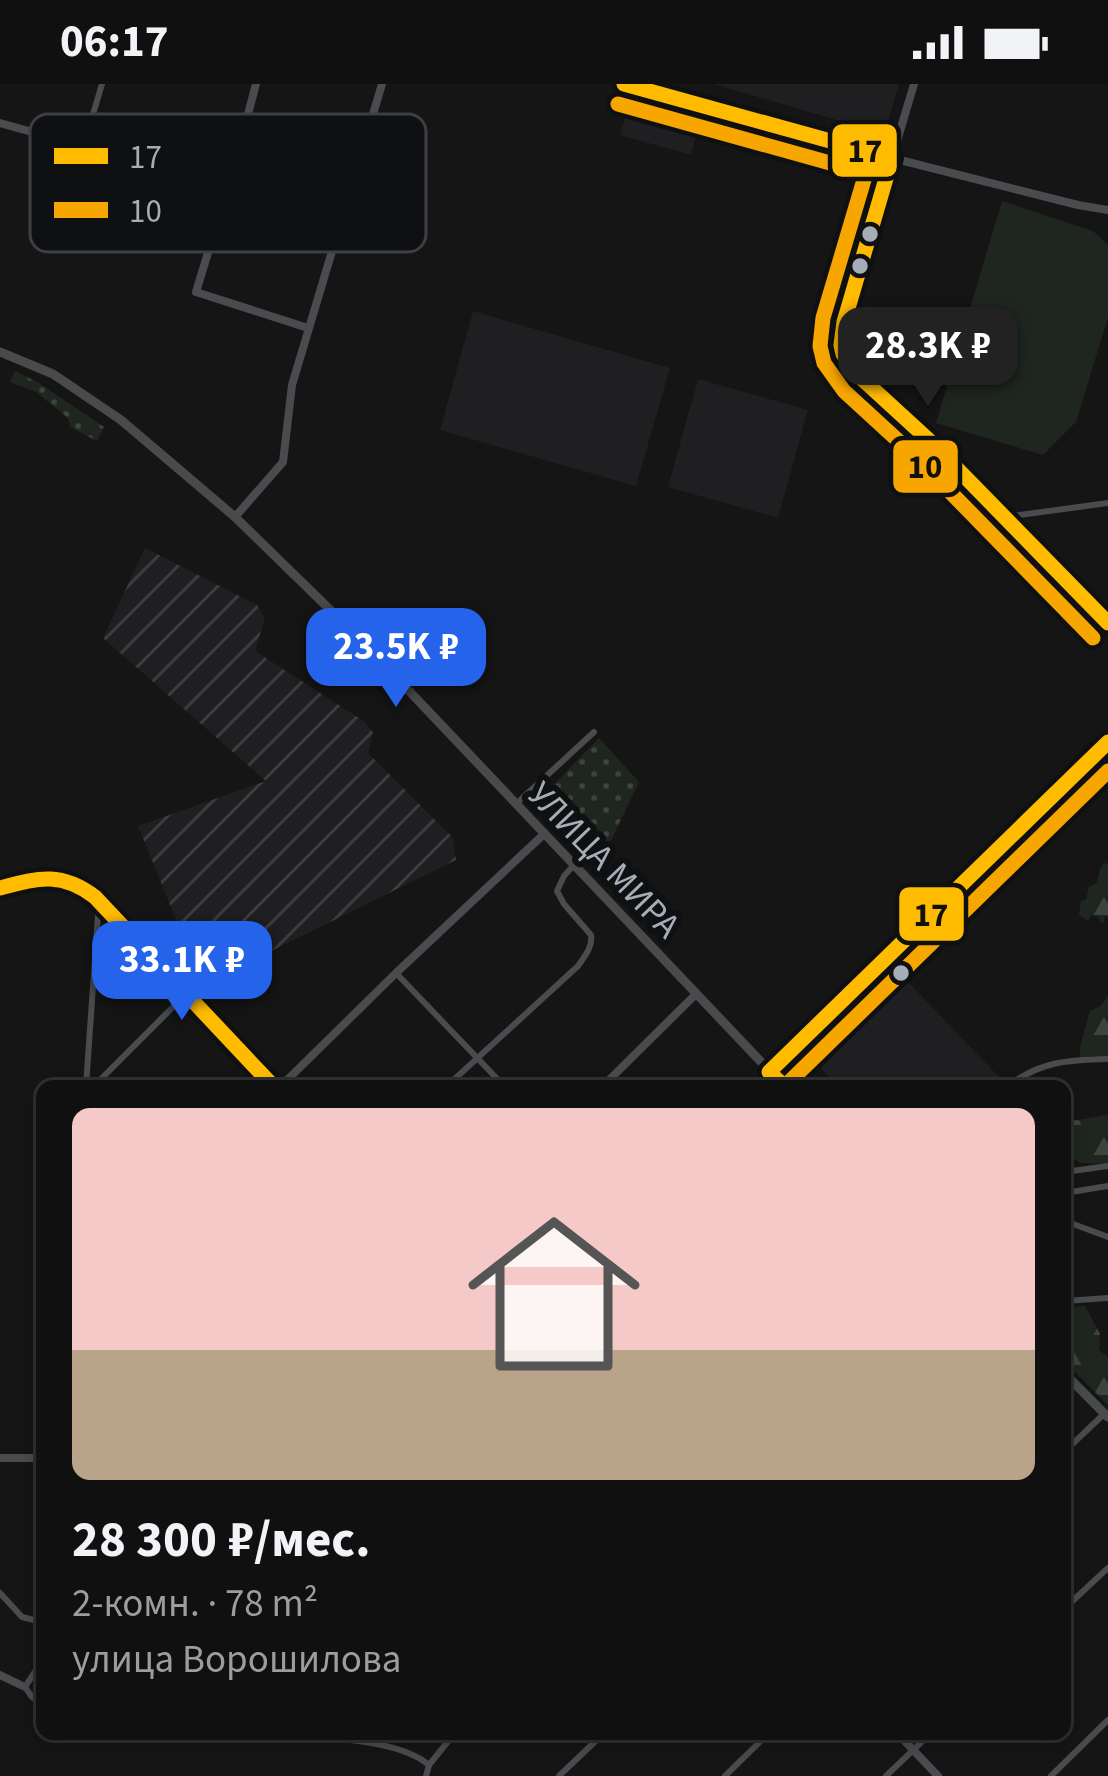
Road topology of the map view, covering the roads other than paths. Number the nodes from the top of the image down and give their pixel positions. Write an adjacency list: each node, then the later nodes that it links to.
1 (102, 84): 6 (street)
2 (256, 84): 7 (street)
3 (382, 84): 8 (street)
4 (624, 84): 11 (main road)
5 (914, 84): 11 (street)
6 (94, 114)
7 (248, 114)
8 (373, 114)
9 (0, 123): 10 (street)
10 (30, 131)
11 (892, 158): 12 (street); 19 (main road)
12 (1108, 210)
13 (208, 252): 15 (street)
14 (331, 252): 15 (street)
15 (308, 328): 18 (street)
16 (0, 352): 18 (main road, УЛИЦА МИРА)
17 (1108, 503): 19 (street)
18 (236, 517): 23 (main road, УЛИЦА МИРА)
19 (1005, 517): 20 (main road)
20 (1108, 623)
21 (594, 732): 23 (street)
22 (1108, 742): 33 (main road)
23 (516, 804): 24 (main road, УЛИЦА МИРА)
24 (544, 834): 25 (main road, УЛИЦА МИРА); 28 (street)
25 (574, 866): 29 (main road, УЛИЦА МИРА); 31 (street)
26 (0, 888): 27 (street)
27 (99, 901): 30 (street); 34 (street)
28 (396, 973): 31 (street); 37 (street)
29 (696, 994): 33 (main road, УЛИЦА МИРА); 40 (street)
30 (185, 995): 35 (street); 36 (street)
31 (478, 1058): 38 (street); 39 (street)
32 (1108, 1059): 43 (street)
33 (769, 1072): 41 (street); 42 (main road, УЛИЦА МИРА)
34 (87, 1080)
35 (100, 1080)
36 (271, 1080)
37 (283, 1080)
38 (454, 1080)
39 (499, 1080)
40 (610, 1080)
41 (762, 1080)
42 (778, 1080)
43 (1016, 1080)
44 (1108, 1166): 45 (street)
45 (1071, 1171)
46 (1108, 1186): 47 (street)
47 (1071, 1192)
48 (1071, 1223): 49 (street)
49 (1108, 1237)
50 (1108, 1298): 51 (street)
51 (1071, 1301)
52 (1071, 1379): 53 (main road)
53 (1107, 1414): 54 (street)
54 (1071, 1446)
55 (0, 1458): 56 (street)
56 (36, 1458)
57 (1108, 1568): 59 (street)
58 (0, 1593): 60 (street)
59 (1071, 1602)
60 (36, 1620)
61 (36, 1671): 63 (street)
62 (0, 1675): 63 (street)
63 (26, 1687): 64 (street)
64 (36, 1700)
65 (1108, 1720): 79 (street)
66 (337, 1740): 73 (street)
67 (449, 1740): 73 (street)
68 (597, 1740): 75 (street)
69 (762, 1740): 76 (street)
70 (904, 1740): 72 (street)
71 (924, 1740): 72 (street)
72 (913, 1750): 77 (street); 78 (street)
73 (429, 1765): 74 (street)
74 (425, 1776)
75 (559, 1776)
76 (725, 1776)
77 (886, 1776)
78 (938, 1776)
79 (1051, 1776)

